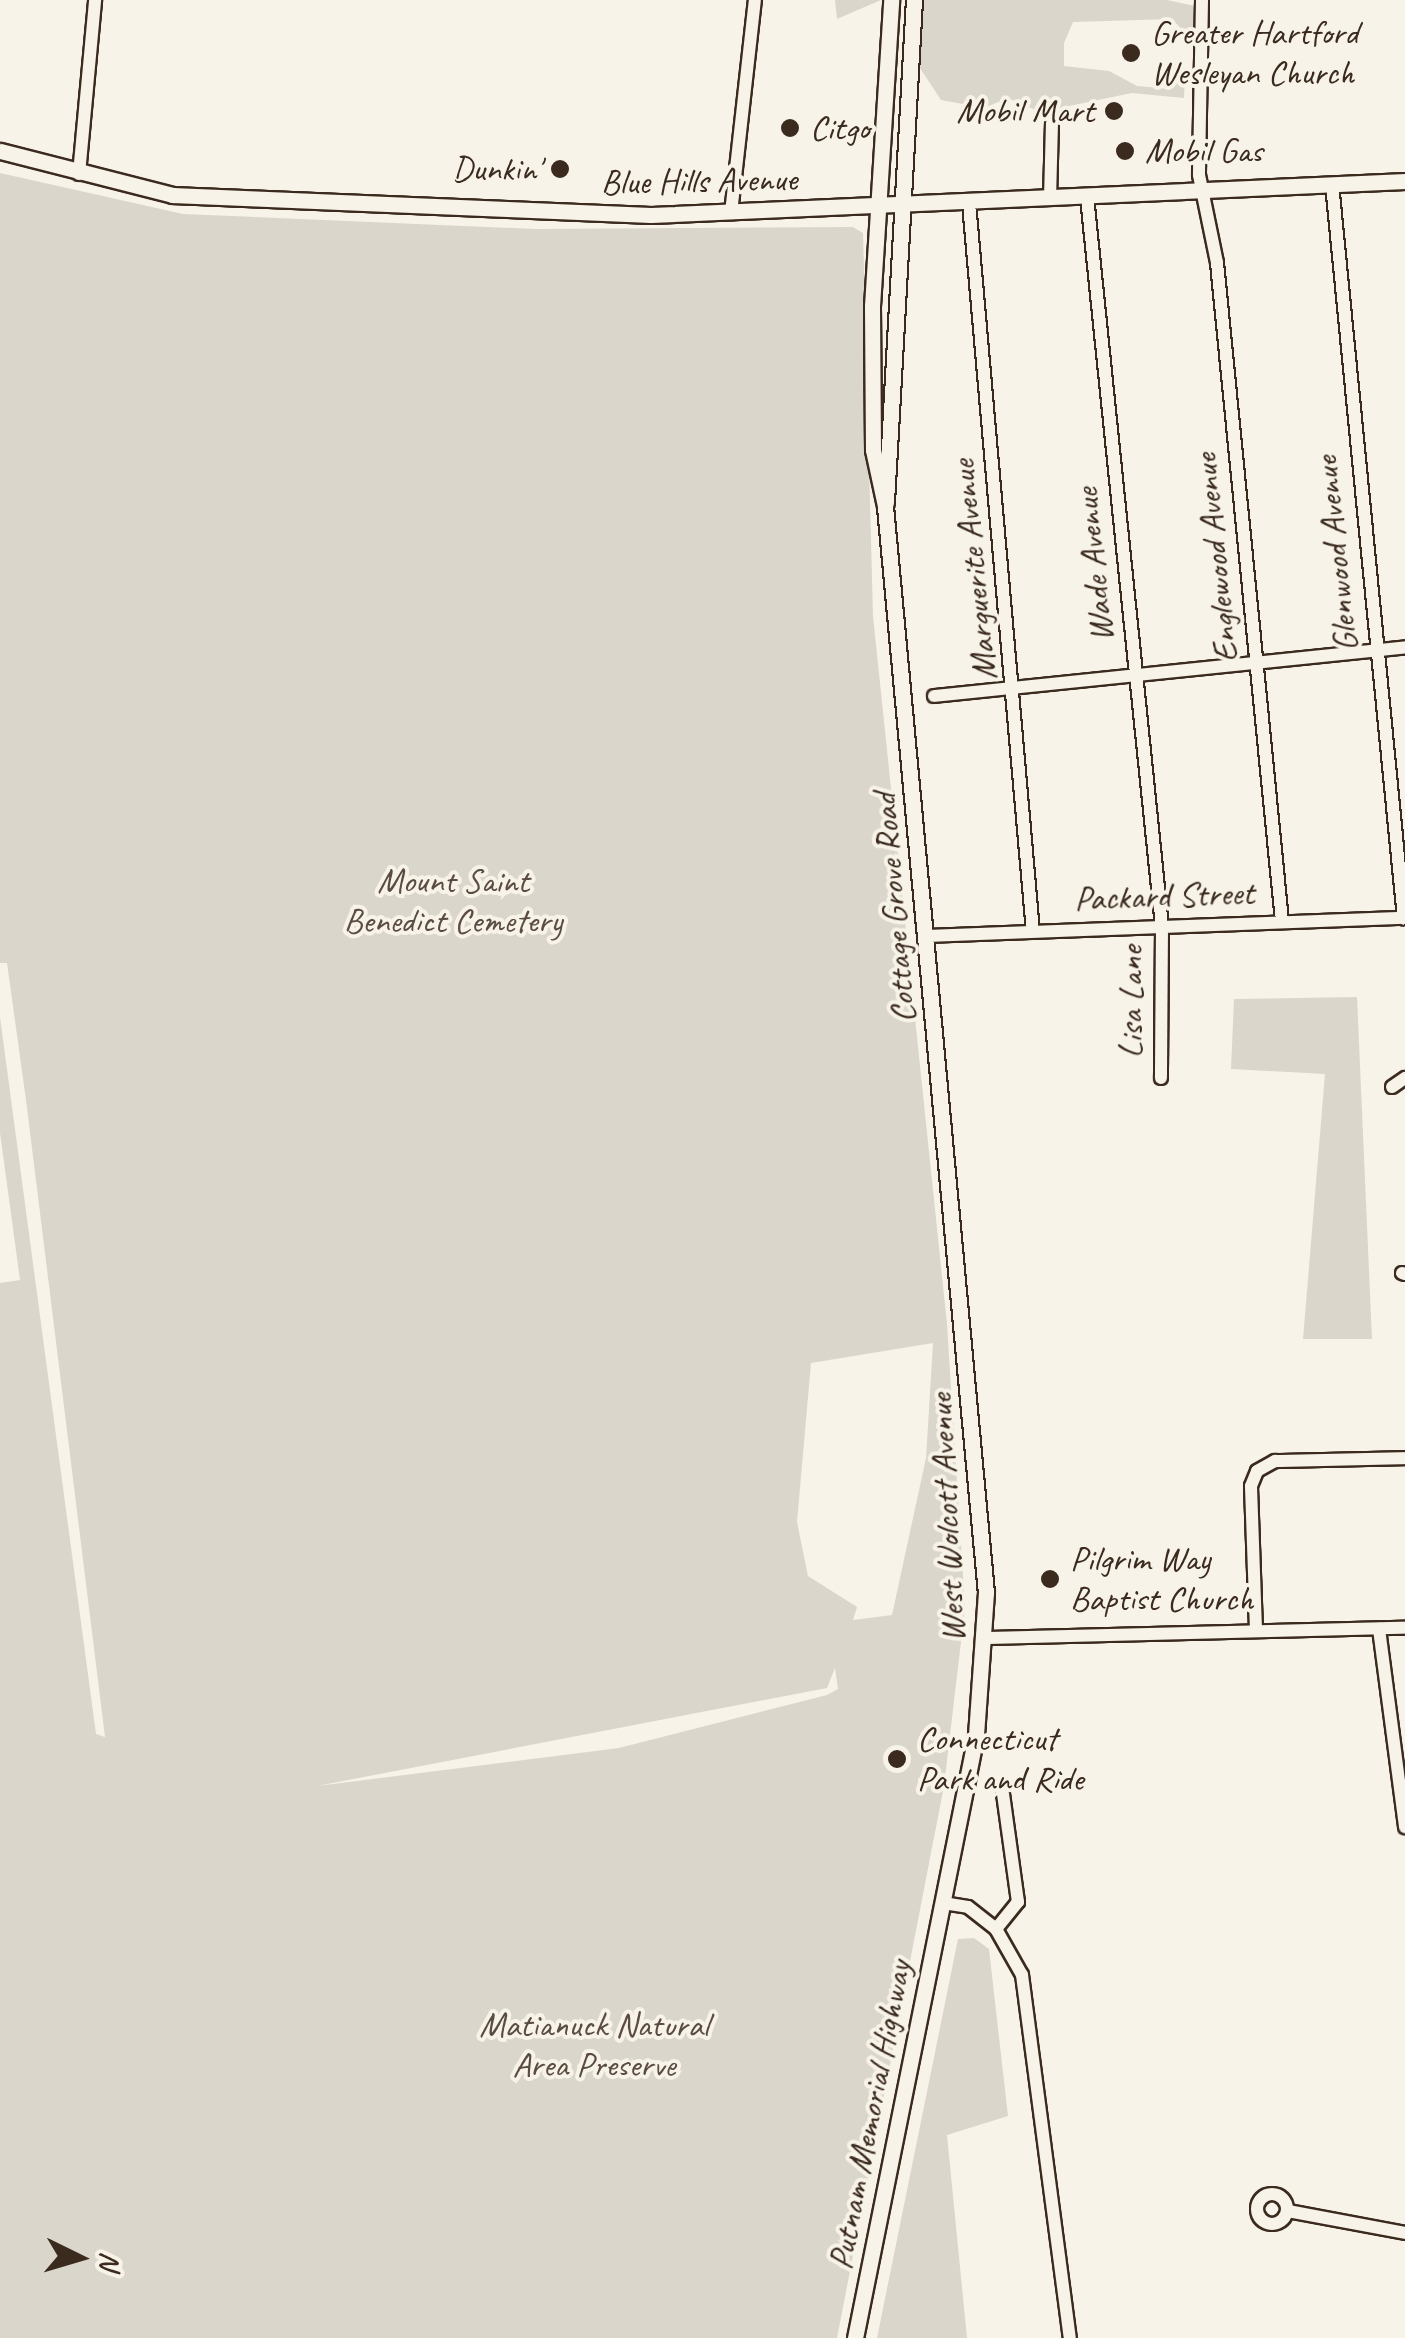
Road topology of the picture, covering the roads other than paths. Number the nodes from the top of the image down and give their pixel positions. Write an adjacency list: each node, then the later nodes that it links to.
1 (95, 0): 8 (street)
2 (755, 0): 17 (street)
3 (892, 0): 15 (main road, Cottage Grove Road)
4 (914, 0): 16 (main road, Cottage Grove Road)
5 (1202, 0): 11 (street, Englewood Avenue)
6 (1052, 123): 13 (street)
7 (0, 152): 8 (main road, Blue Hills Avenue)
8 (79, 174): 17 (main road, Blue Hills Avenue)
9 (1405, 180): 10 (main road, Blue Hills Avenue)
10 (1332, 184): 11 (main road, Blue Hills Avenue); 20 (street, Glenwood Avenue)
11 (1204, 190): 12 (main road, Blue Hills Avenue); 21 (street, Englewood Avenue)
12 (1087, 197): 13 (main road, Blue Hills Avenue); 22 (street, Wade Avenue)
13 (1050, 199): 14 (main road, Blue Hills Avenue)
14 (968, 203): 16 (main road, Blue Hills Avenue); 23 (street, Marguerite Avenue)
15 (878, 207): 16 (main road, Blue Hills Avenue); 17 (main road, Blue Hills Avenue); 18 (main road, Cottage Grove Road)
16 (899, 207): 18 (main road, Cottage Grove Road)
17 (731, 213)
18 (885, 506): 29 (main road, Cottage Grove Road)
19 (1405, 647): 20 (street)
20 (1376, 650): 21 (street); 25 (street, Glenwood Avenue)
21 (1256, 662): 22 (street); 26 (street, Englewood Avenue)
22 (1136, 674): 23 (street); 27 (street, Wade Avenue)
23 (1015, 686): 24 (street); 28 (street, Marguerite Avenue)
24 (934, 696)
25 (1404, 918): 26 (street, Packard Street)
26 (1282, 922): 27 (street, Packard Street)
27 (1162, 927): 28 (street, Packard Street); 30 (street, Lisa Lane)
28 (1033, 931): 29 (street, Packard Street)
29 (926, 936): 33 (main road, Cottage Grove Road)
30 (1160, 1078)
31 (1405, 1078): 32 (street)
32 (1392, 1087)
33 (963, 1306): 38 (main road, West Wolcott Avenue)
34 (1405, 1458): 37 (street)
35 (1405, 1628): 36 (street)
36 (1379, 1629): 37 (street); 40 (street)
37 (1256, 1630): 38 (street)
38 (984, 1638): 41 (main road, West Wolcott Avenue)
39 (1004, 1794): 42 (street)
40 (1405, 1827)
41 (943, 1903): 42 (street); 45 (main road, Putnam Memorial Highway)
42 (996, 1929): 46 (street)
43 (1288, 2210): 44 (street)
44 (1405, 2233)
45 (855, 2338)
46 (1070, 2338)

